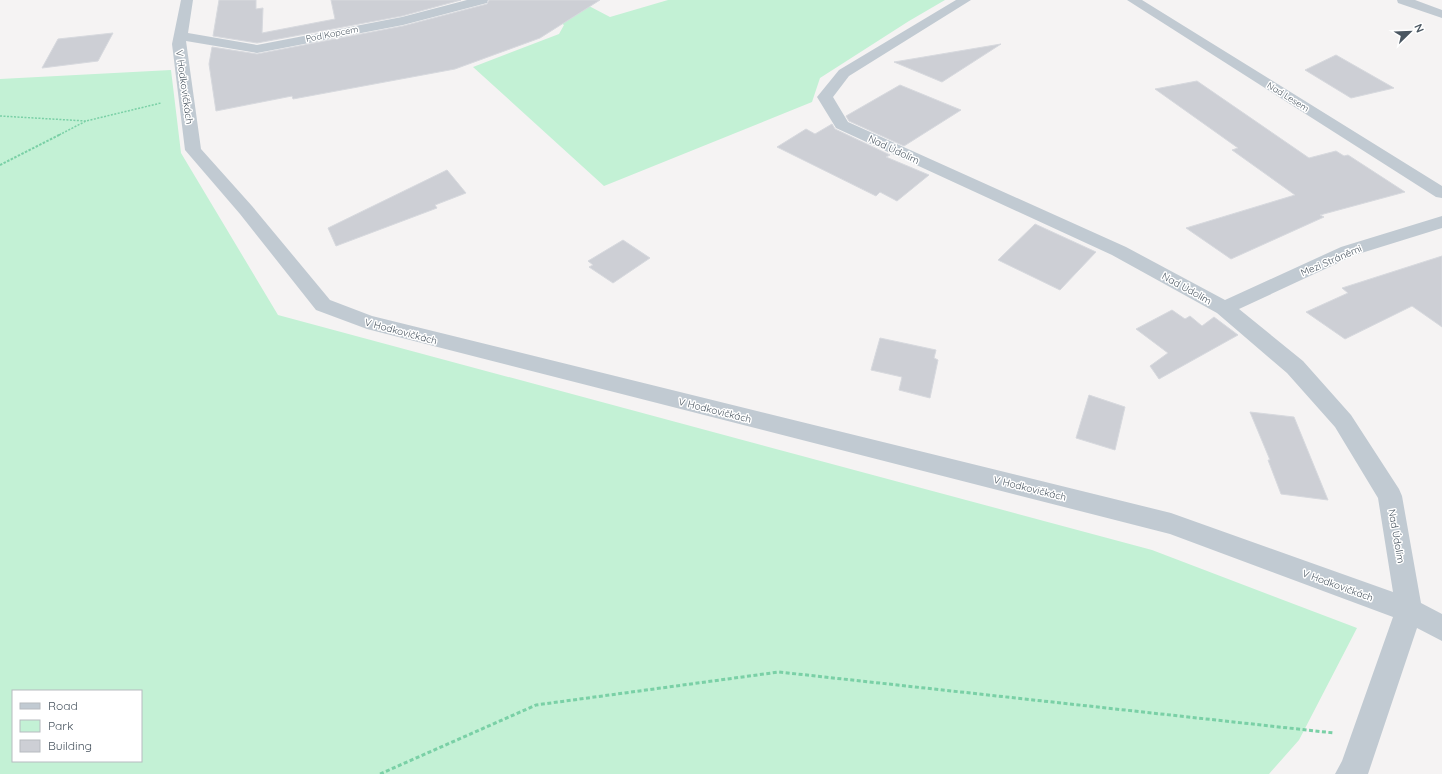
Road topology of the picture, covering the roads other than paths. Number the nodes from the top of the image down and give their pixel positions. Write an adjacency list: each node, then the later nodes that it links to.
1 (187, 0): 7 (street, V Hodkovičkách)
2 (482, 0): 7 (street, Pod Kopcem)
3 (965, 0): 10 (street, Nad Údolím)
4 (1133, 0): 8 (street, Nad Lesem)
5 (1403, 0): 6 (street)
6 (1442, 14)
7 (180, 36): 11 (street, V Hodkovičkách)
8 (1442, 193)
9 (1442, 222): 10 (street, Mezi Stráněmi)
10 (1224, 308): 11 (street, Nad Údolím)
11 (1409, 610): 12 (street, V Hodkovičkách); 13 (street, Nad Údolím)
12 (1442, 628)
13 (1351, 774)

